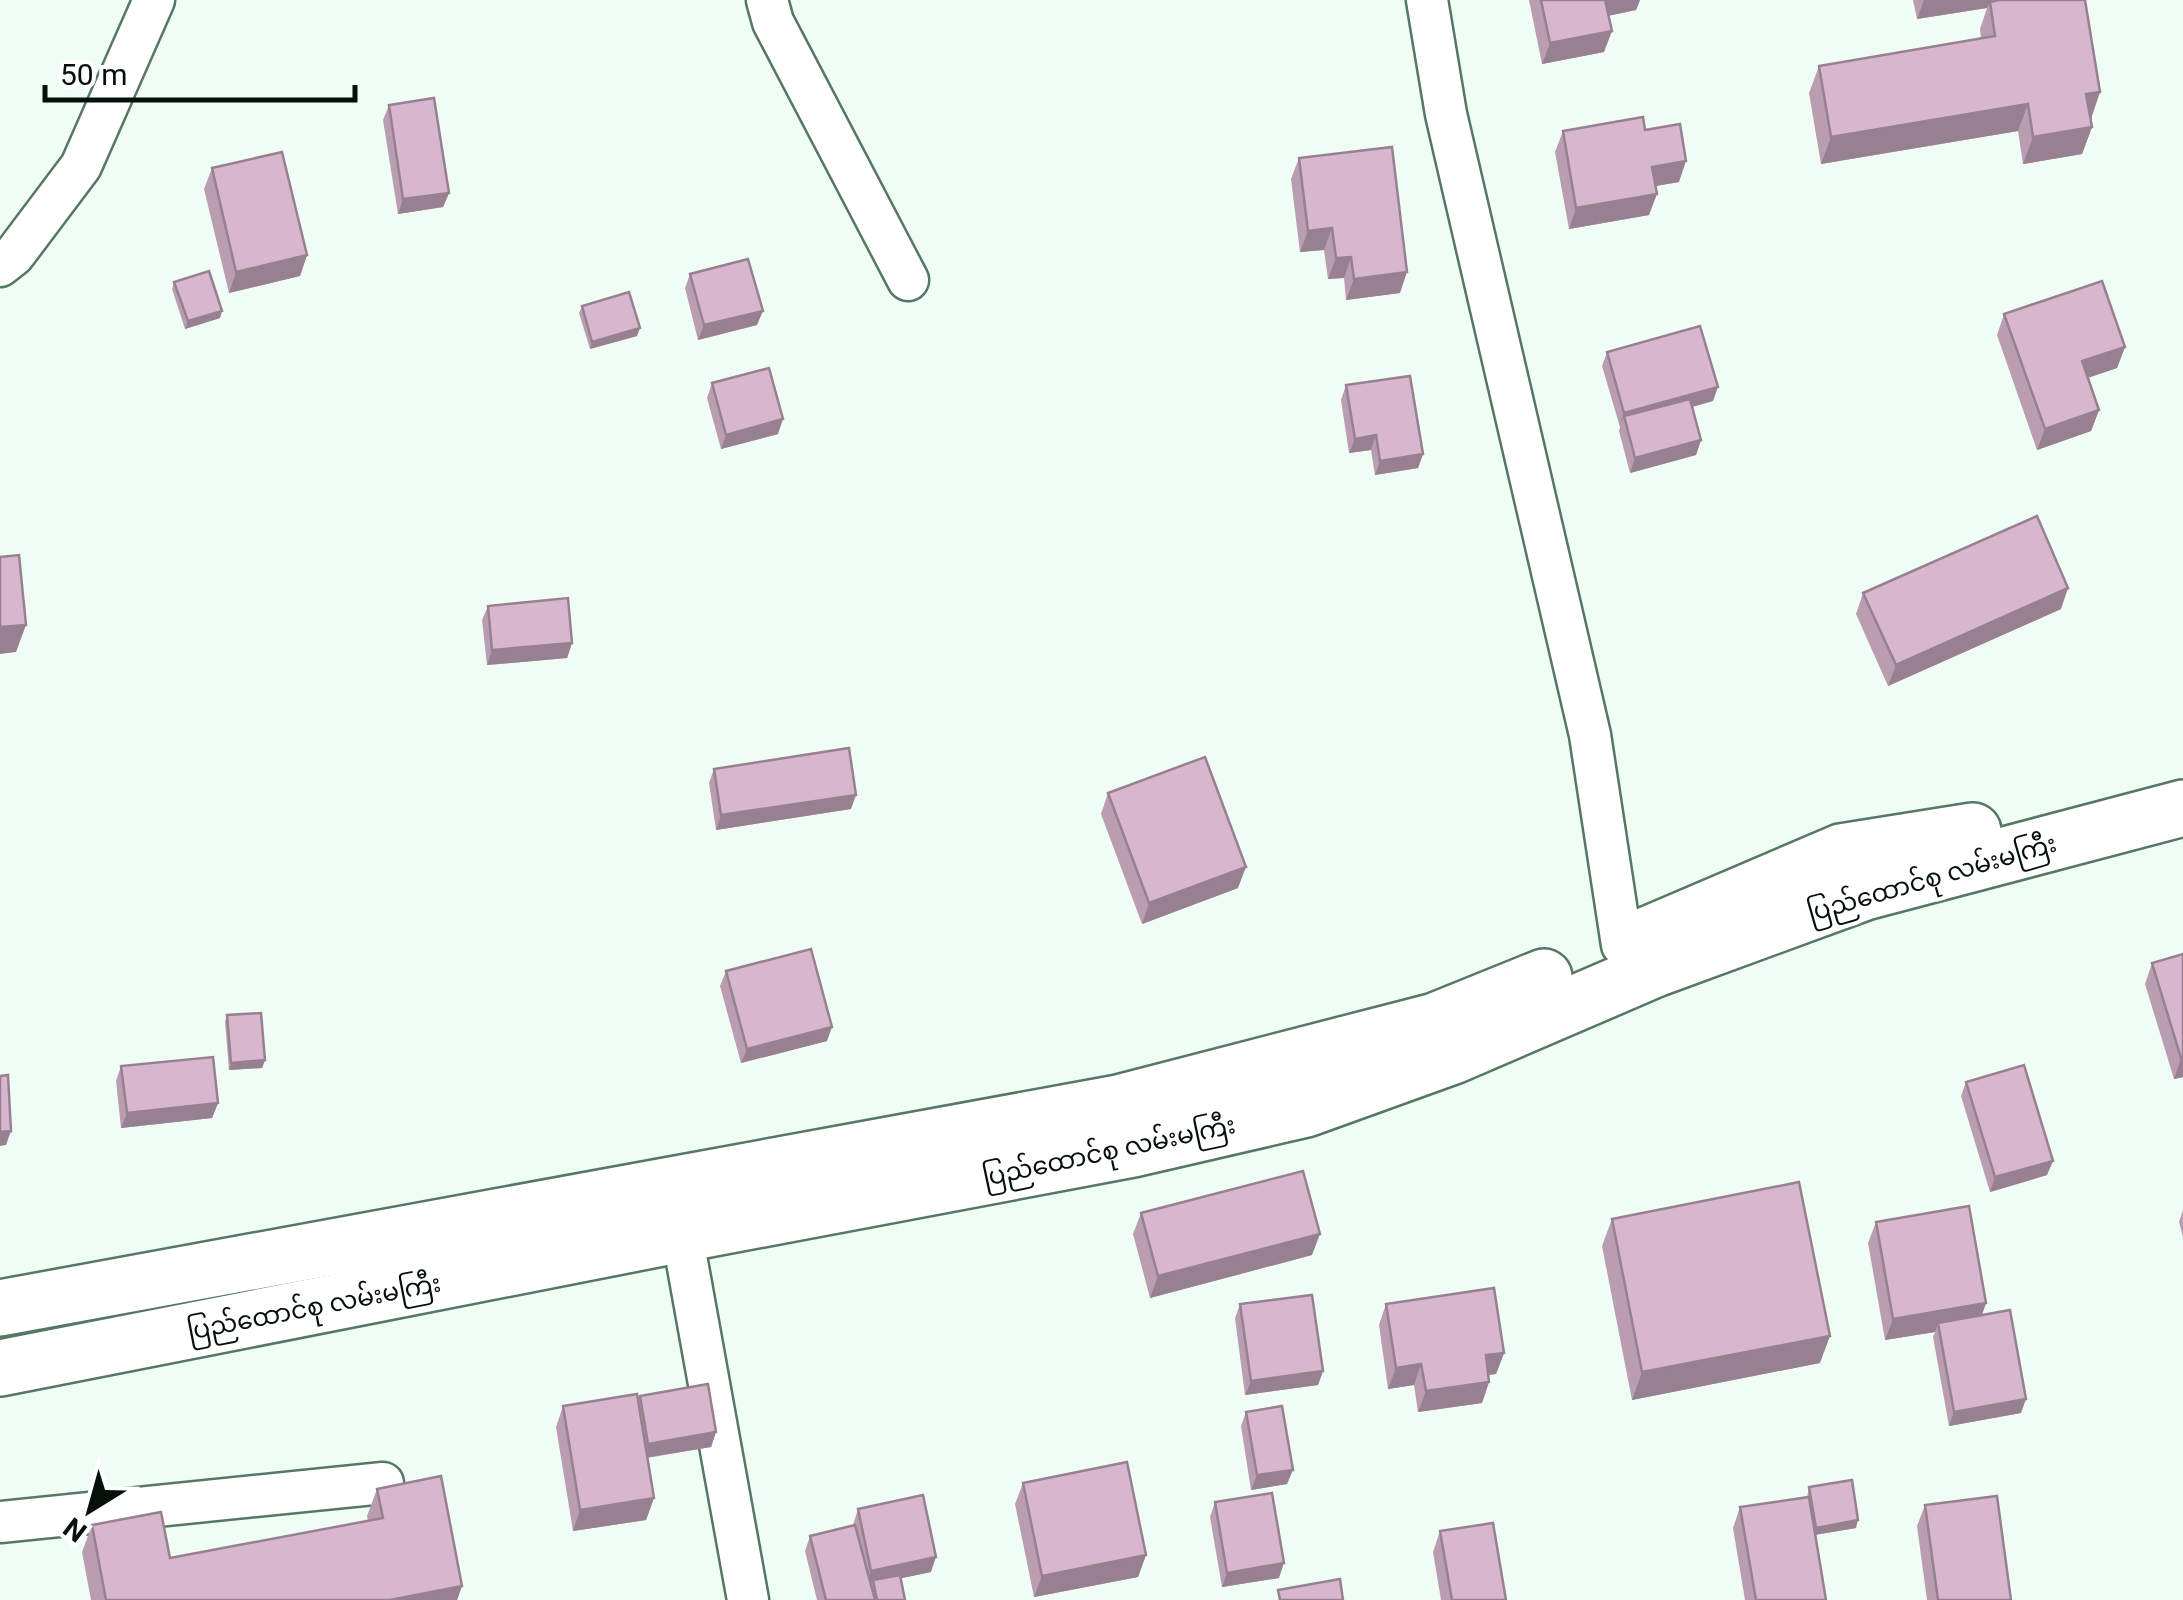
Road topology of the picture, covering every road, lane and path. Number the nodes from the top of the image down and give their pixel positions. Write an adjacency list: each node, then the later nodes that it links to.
1 (154, 0): 4 (street)
2 (767, 0): 5 (street)
3 (1428, 0): 8 (street)
4 (0, 266)
5 (908, 280)
6 (2183, 796): 8 (main road)
7 (2183, 808): 9 (main road, ပြည်ထောင်စု လမ်းမကြီး)
8 (1622, 946): 10 (main road)
9 (682, 1234): 11 (main road, ပြည်ထောင်စု လမ်းမကြီး); 14 (street)
10 (8, 1306)
11 (0, 1368)
12 (383, 1484): 13 (street)
13 (0, 1522)
14 (748, 1600)

